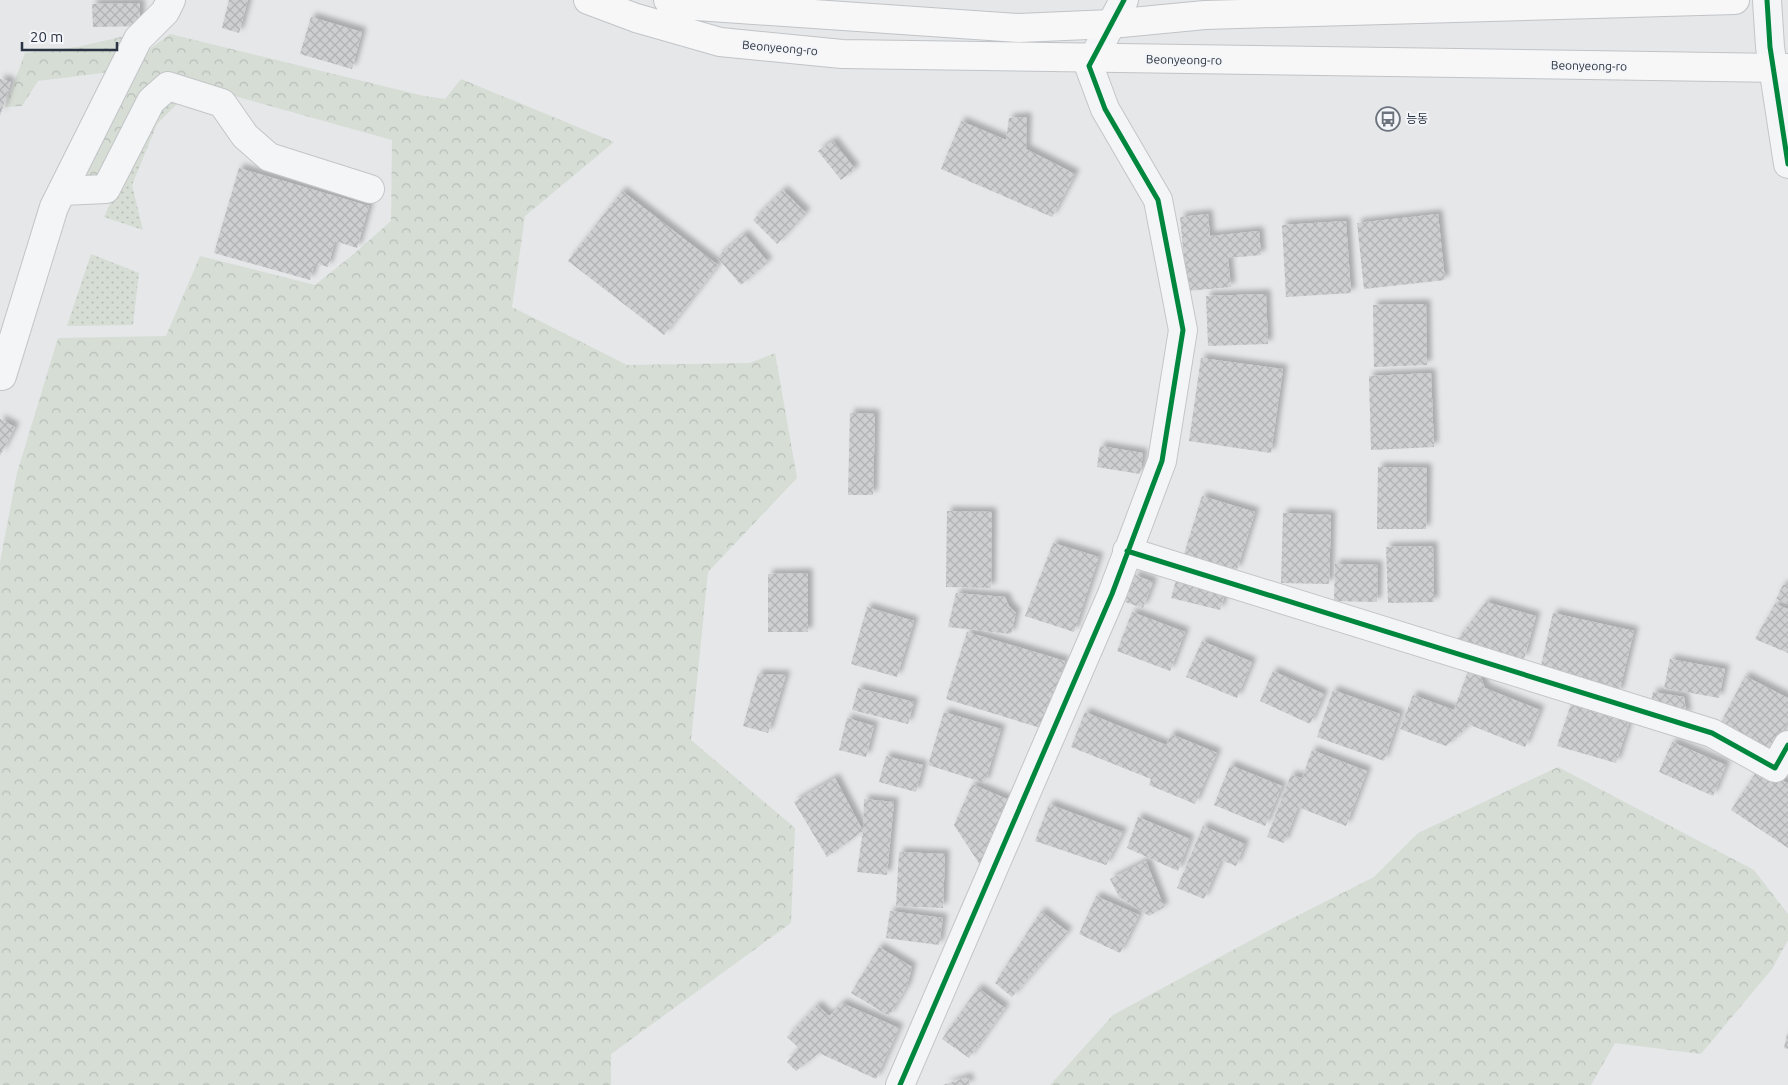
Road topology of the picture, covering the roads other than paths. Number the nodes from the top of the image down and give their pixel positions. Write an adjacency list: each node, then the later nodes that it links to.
1 (171, 0): 12 (street)
2 (588, 0): 8 (main road, Beonyeong-ro)
3 (668, 0): 7 (main road)
4 (1124, 0): 7 (street)
5 (1735, 0): 7 (main road)
6 (1767, 0): 9 (street)
7 (1111, 24): 8 (street)
8 (1093, 58): 9 (main road, Beonyeong-ro); 14 (street)
9 (1781, 69): 10 (street)
10 (1788, 164)
11 (370, 189): 12 (street)
12 (62, 192): 13 (street)
13 (2, 376)
14 (1127, 551): 15 (street); 16 (street)
15 (1788, 745)
16 (900, 1085)

